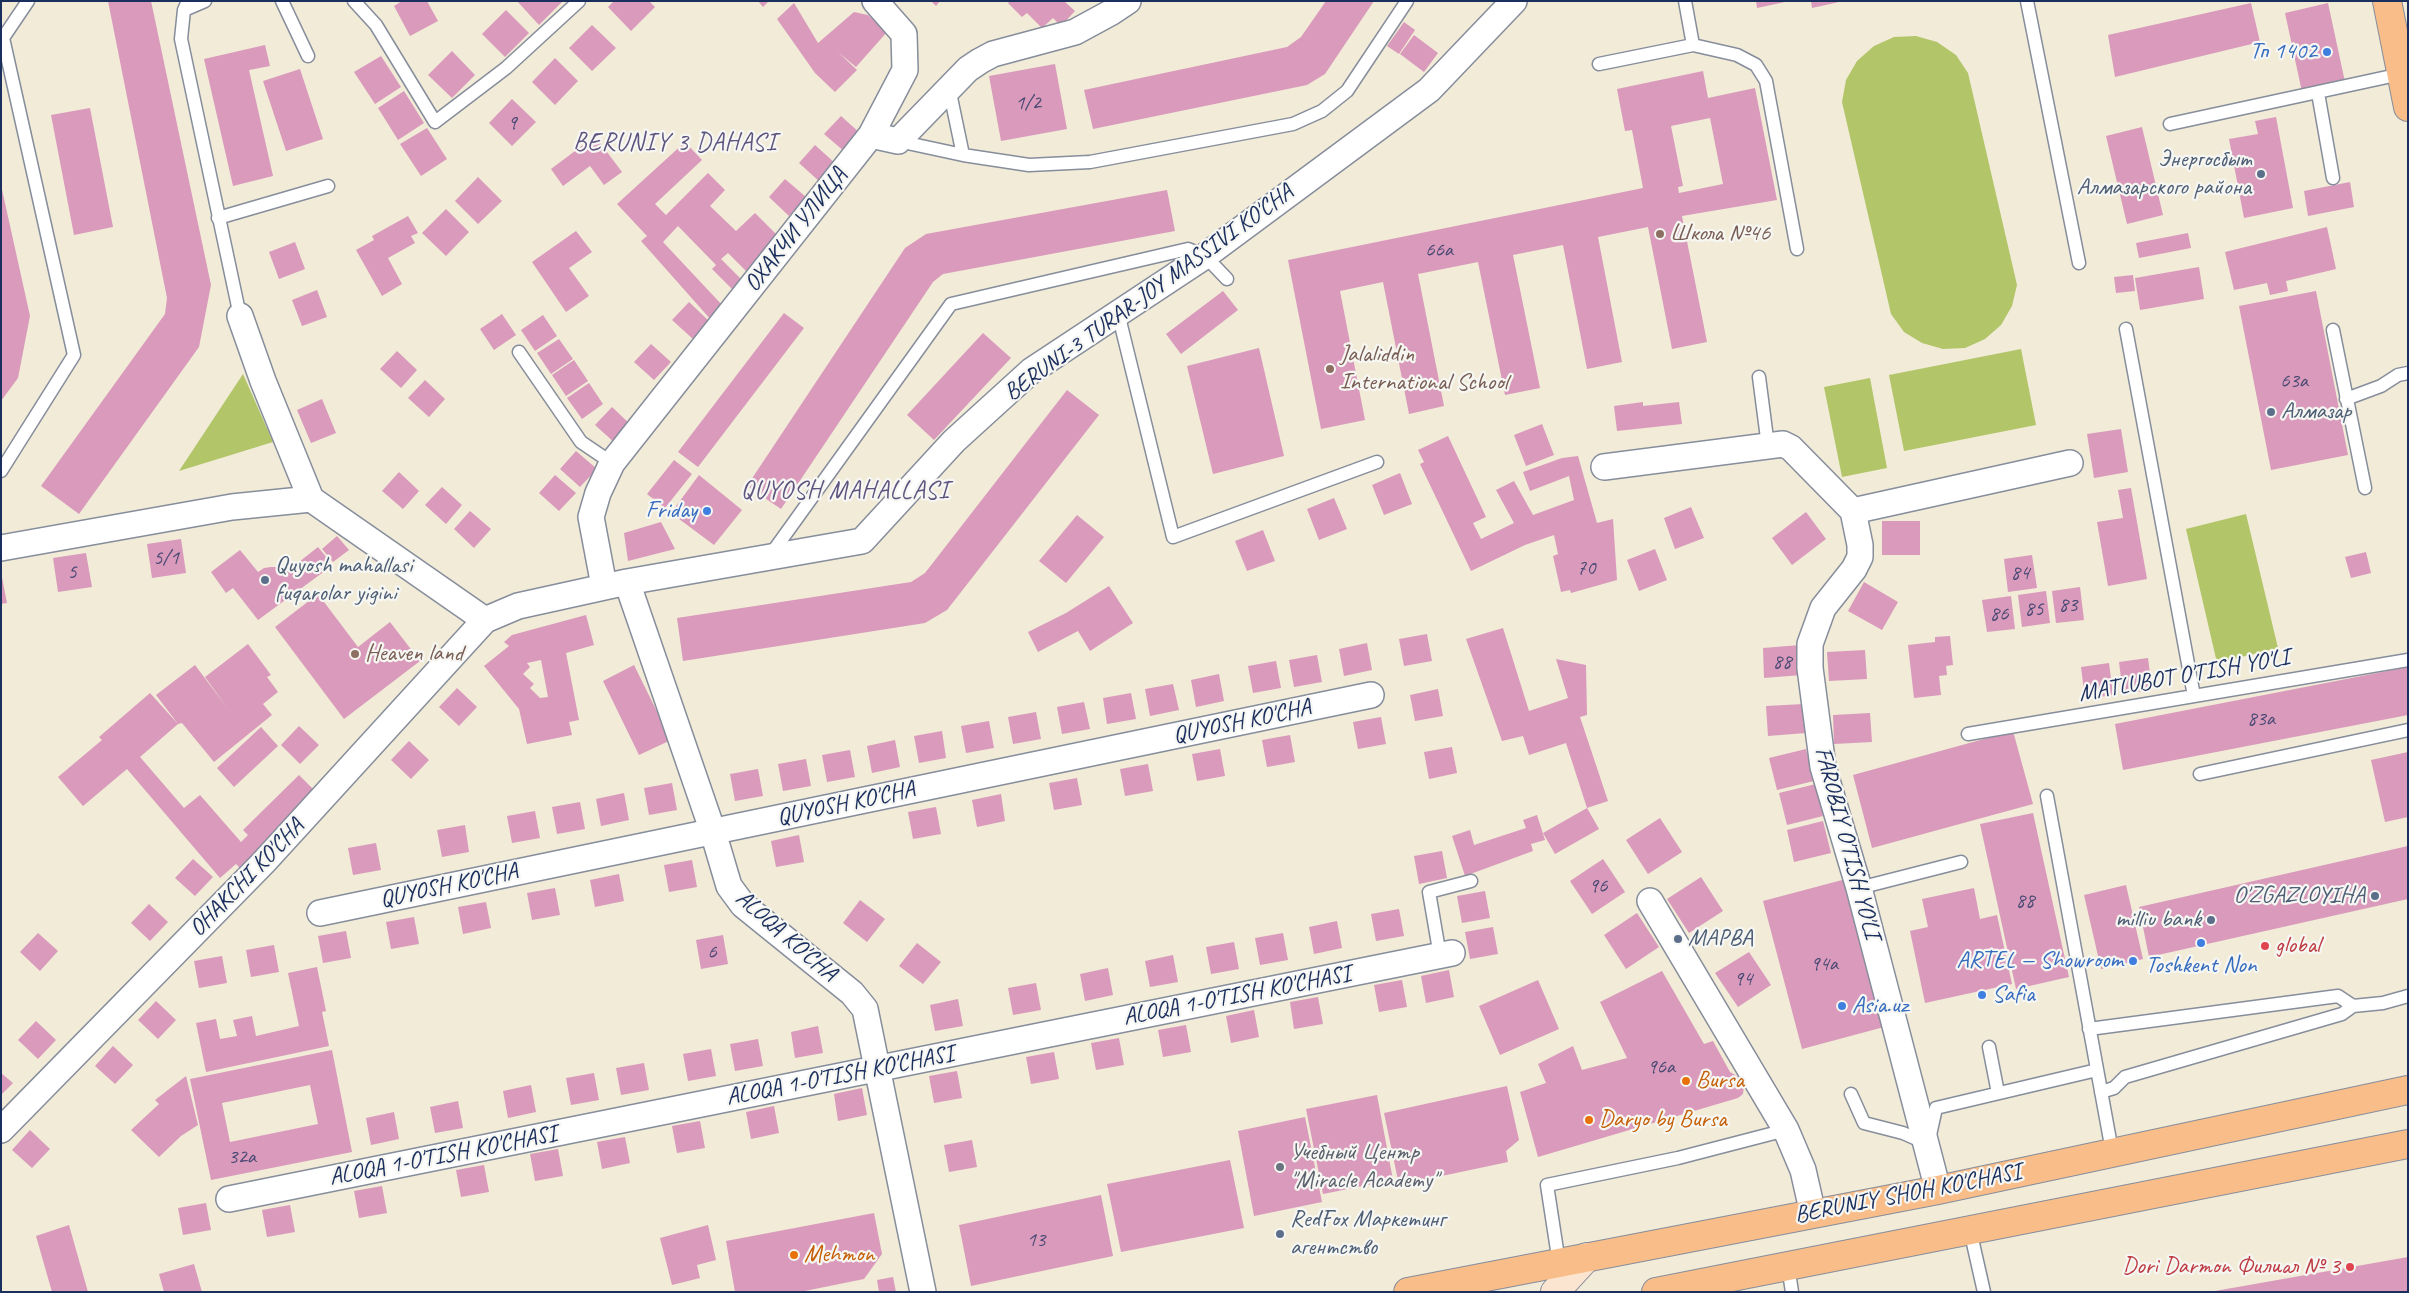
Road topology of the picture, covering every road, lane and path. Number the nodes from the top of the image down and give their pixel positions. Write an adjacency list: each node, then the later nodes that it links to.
1 (28, 1): 45 (lane)
2 (205, 1): 13 (lane)
3 (282, 1): 15 (lane)
4 (354, 1): 5 (lane)
5 (579, 1)
6 (875, 1): 22 (street, ОХАКЧИ УЛИЦА)
7 (1128, 1): 18 (street)
8 (1407, 1): 24 (lane)
9 (1514, 1): 29 (street, BERUNI-3 TURAR-JOY MASSIVI KO'CHA)
10 (1685, 1): 14 (lane)
11 (2026, 1): 30 (lane)
12 (2388, 1): 17 (main road)
13 (186, 6): 27 (lane)
14 (1693, 45): 16 (lane); 28 (lane)
15 (308, 56)
16 (1599, 64)
17 (2401, 74): 19 (lane); 20 (main road)
18 (949, 88): 23 (street); 24 (lane)
19 (2318, 93): 21 (lane); 25 (lane)
20 (2408, 108)
21 (2170, 124)
22 (871, 135): 23 (street); 42 (street, ОХАКЧИ УЛИЦА)
23 (898, 141): 24 (lane)
24 (963, 155)
25 (2333, 178)
26 (328, 186): 27 (lane)
27 (218, 218): 33 (lane)
28 (1797, 250)
29 (1204, 256): 31 (lane); 32 (street, BERUNI-3 TURAR-JOY MASSIVI KO'CHA); 50 (lane)
30 (2079, 263)
31 (1227, 279)
32 (1118, 313): 41 (lane); 50 (street, BERUNI-3 TURAR-JOY MASSIVI KO'CHA)
33 (240, 316): 47 (street)
34 (2126, 329): 55 (lane)
35 (2333, 330): 39 (lane)
36 (519, 352): 42 (lane)
37 (2408, 373): 39 (lane)
38 (1759, 377): 40 (lane)
39 (2346, 399): 46 (lane)
40 (1768, 446): 44 (street); 48 (street)
41 (1378, 462)
42 (612, 463): 51 (street, ОХАКЧИ УЛИЦА)
43 (2070, 463): 48 (street)
44 (1604, 467)
45 (1, 471)
46 (2365, 488)
47 (312, 500): 49 (street); 52 (street)
48 (1853, 511): 63 (street, FAROBIY O'TISH YO'LI)
49 (1, 548)
50 (768, 557): 51 (street, BERUNI-3 TURAR-JOY MASSIVI KO'CHA)
51 (616, 584): 52 (street); 60 (street, ALOQA KO'CHA)
52 (485, 620): 77 (street, OHAKCHI KO'CHA)
53 (2408, 660): 55 (lane, MATLUBOT O'TISH YO'LI)
54 (1372, 695): 60 (street, QUYOSH KO'CHA)
55 (2194, 696): 57 (lane, MATLUBOT O'TISH YO'LI)
56 (2408, 730): 58 (lane)
57 (1968, 734)
58 (2200, 774)
59 (2047, 796): 69 (lane)
60 (713, 832): 65 (street, QUYOSH KO'CHA); 71 (street, ALOQA KO'CHA)
61 (1961, 862): 63 (lane)
62 (1471, 880): 66 (lane)
63 (1859, 888): 79 (street, FAROBIY O'TISH YO'LI)
64 (1650, 901): 78 (street)
65 (320, 913)
66 (1446, 954): 71 (street, ALOQA 1-O'TISH KO'CHASI)
67 (2408, 996): 68 (lane)
68 (2353, 1006): 69 (lane); 74 (lane)
69 (2089, 1029): 72 (lane)
70 (1989, 1047): 75 (lane)
71 (878, 1068): 83 (street, ALOQA 1-O'TISH KO'CHASI); 90 (street, ALOQA KO'CHA)
72 (2097, 1070): 74 (lane); 75 (lane)
73 (2408, 1090): 81 (main road, BERUNIY SHOH KO'CHASI)
74 (2101, 1092): 81 (lane)
75 (1998, 1093): 79 (lane)
76 (1851, 1094): 79 (lane)
77 (1, 1130)
78 (1786, 1130): 84 (street); 87 (lane)
79 (1928, 1144): 82 (street, FAROBIY O'TISH YO'LI)
80 (2408, 1144): 85 (main road, BERUNIY SHOH KO'CHASI)
81 (2112, 1151): 82 (main road, BERUNIY SHOH KO'CHASI)
82 (1938, 1190): 84 (main road, BERUNIY SHOH KO'CHASI)
83 (229, 1199)
84 (1814, 1214): 86 (main road, BERUNIY SHOH KO'CHASI)
85 (1970, 1230): 88 (main road, BERUNIY SHOH KO'CHASI); 94 (lane)
86 (1587, 1257): 87 (main road, BERUNIY SHOH KO'CHASI); 92 (street)
87 (1559, 1263): 89 (main road, BERUNIY SHOH KO'CHASI)
88 (1790, 1279): 93 (main road, BERUNIY SHOH KO'CHASI)
89 (1481, 1286): 91 (main road, BERUNIY SHOH KO'CHASI)
90 (923, 1292)
91 (1408, 1292)
92 (1555, 1292)
93 (1656, 1292)
94 (1984, 1292)

